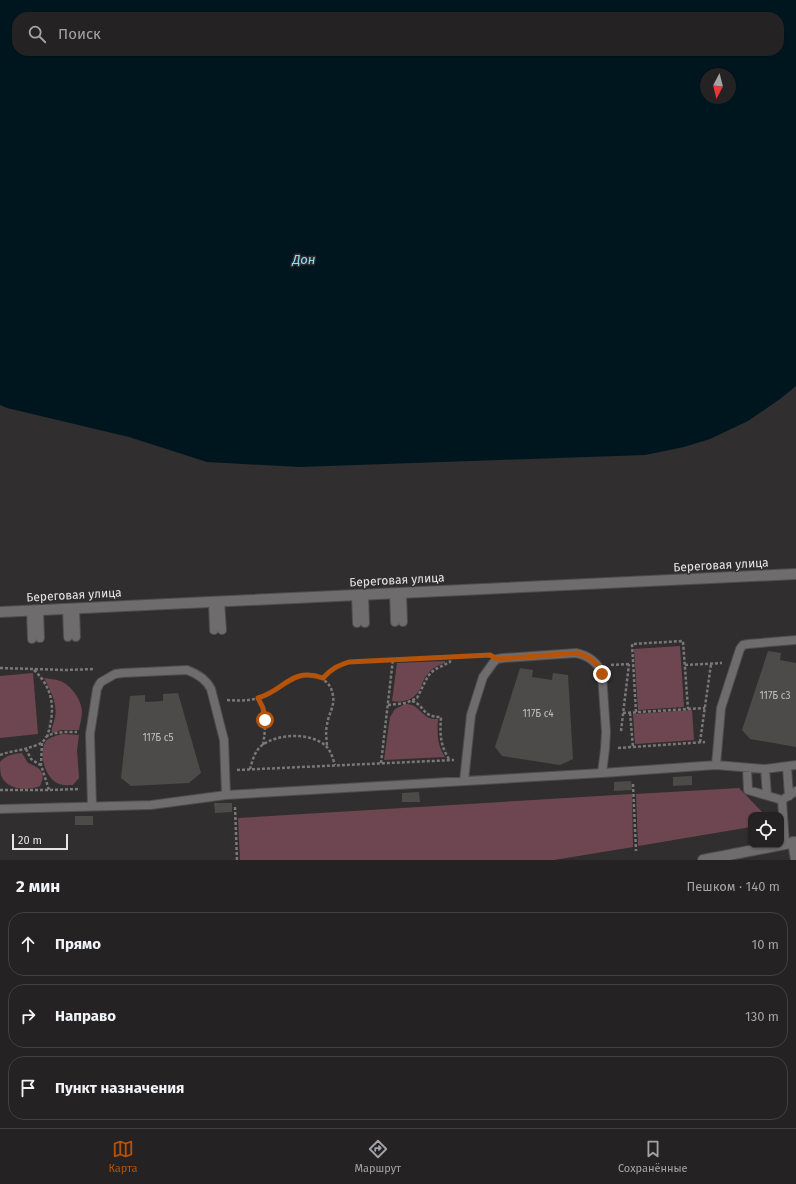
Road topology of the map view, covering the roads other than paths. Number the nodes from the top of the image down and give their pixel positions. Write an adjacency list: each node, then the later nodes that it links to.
1 (796, 574): 2 (street, Береговая улица)
2 (398, 593): 3 (street, Береговая улица); 8 (lane)
3 (360, 595): 4 (street, Береговая улица); 9 (lane)
4 (216, 601): 5 (street, Береговая улица); 10 (lane)
5 (71, 608): 6 (street, Береговая улица); 11 (lane)
6 (35, 610): 7 (street, Береговая улица); 12 (lane)
7 (0, 612)
8 (399, 622)
9 (361, 623)
10 (218, 630)
11 (72, 637)
12 (36, 639)
13 (796, 640): 14 (lane)
14 (716, 765): 17 (lane); 19 (lane)
15 (796, 765): 16 (lane)
16 (787, 766): 18 (lane); 24 (lane)
17 (746, 768): 18 (lane); 23 (lane)
18 (765, 769): 23 (lane)
19 (602, 773): 20 (lane); 20 (lane)
20 (464, 781): 22 (lane)
21 (796, 791): 24 (lane)
22 (226, 795): 25 (lane); 25 (lane)
23 (767, 795): 24 (lane)
24 (785, 798): 27 (lane)
25 (92, 806): 26 (lane)
26 (0, 809)
27 (792, 843): 28 (street); 29 (street)
28 (703, 860)
29 (796, 860)

